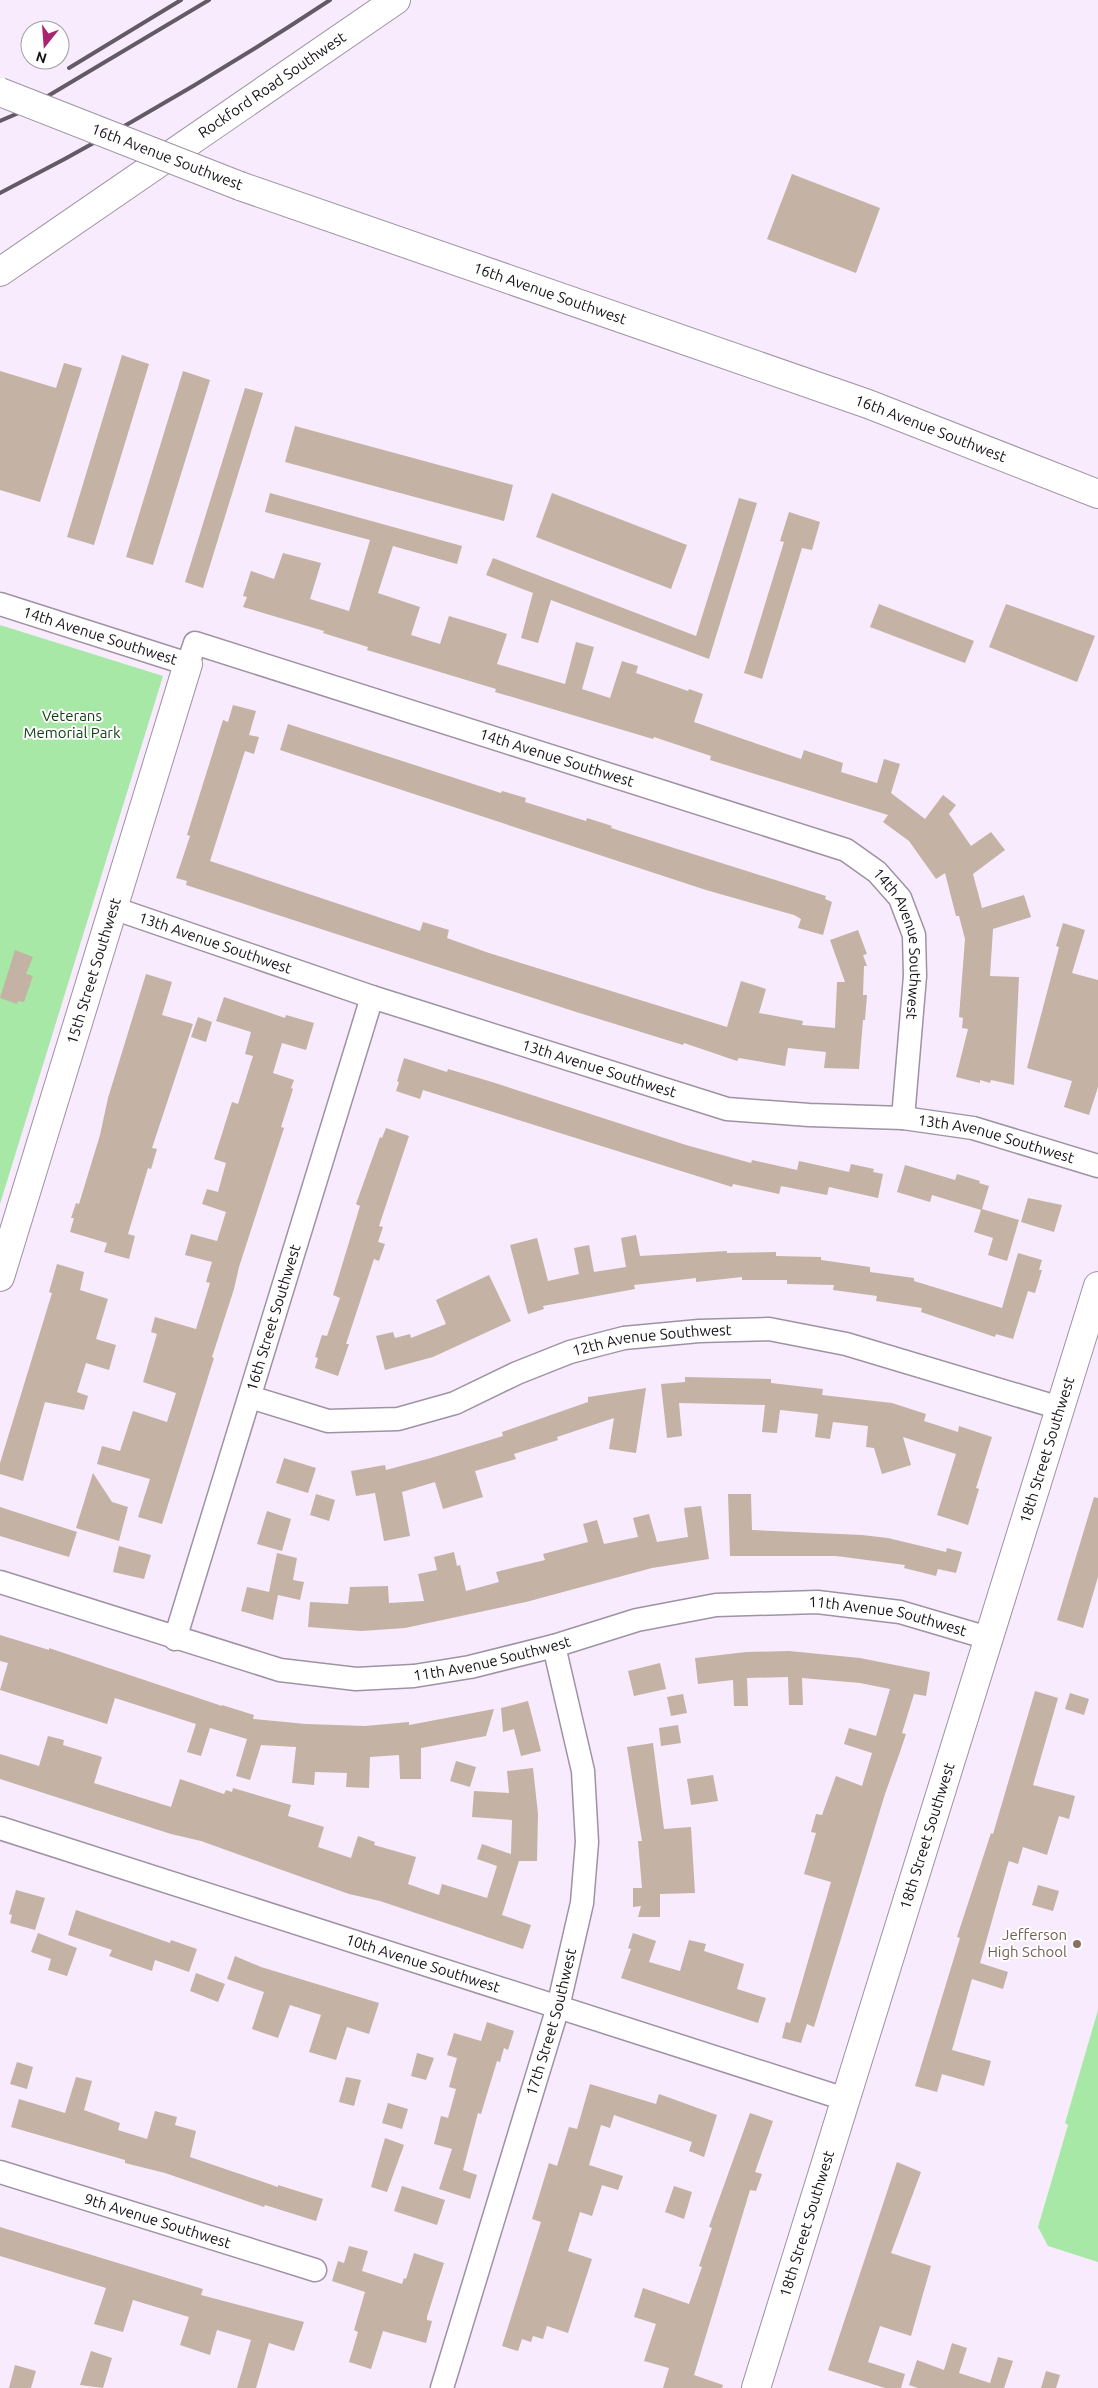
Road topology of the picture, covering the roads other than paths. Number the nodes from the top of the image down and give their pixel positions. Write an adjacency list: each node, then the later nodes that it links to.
1 (396, 0): 3 (street, Rockford Road Southwest)
2 (0, 92): 4 (street, 16th Avenue Southwest, bridge)
3 (0, 272)
4 (1098, 494)
5 (0, 604): 6 (street, 14th Avenue Southwest)
6 (188, 664): 7 (street, 15th Street Southwest); 9 (street, 14th Avenue Southwest)
7 (114, 908): 8 (street, 13th Avenue Southwest); 11 (street, 15th Street Southwest)
8 (372, 997): 9 (street, 13th Avenue Southwest); 13 (street, 16th Street Southwest)
9 (904, 1118): 10 (street, 13th Avenue Southwest)
10 (1098, 1166)
11 (0, 1277)
12 (1098, 1286): 14 (street, 18th Street Southwest)
13 (250, 1397): 14 (street, 12th Avenue Southwest); 17 (street, 16th Street Southwest)
14 (1060, 1408): 16 (street, 18th Street Southwest)
15 (0, 1582): 17 (street, 11th Avenue Southwest)
16 (988, 1638): 18 (street, 11th Avenue Southwest); 21 (street, 18th Street Southwest)
17 (176, 1639): 18 (street, 11th Avenue Southwest)
18 (554, 1646): 20 (street, 17th Street Southwest)
19 (0, 1828): 20 (street, 10th Avenue Southwest)
20 (558, 2007): 21 (street, 10th Avenue Southwest); 25 (street, 17th Street Southwest)
21 (845, 2098): 24 (street, 18th Street Southwest)
22 (0, 2172): 23 (street, 9th Avenue Southwest)
23 (315, 2270)
24 (758, 2387)
25 (442, 2388)

